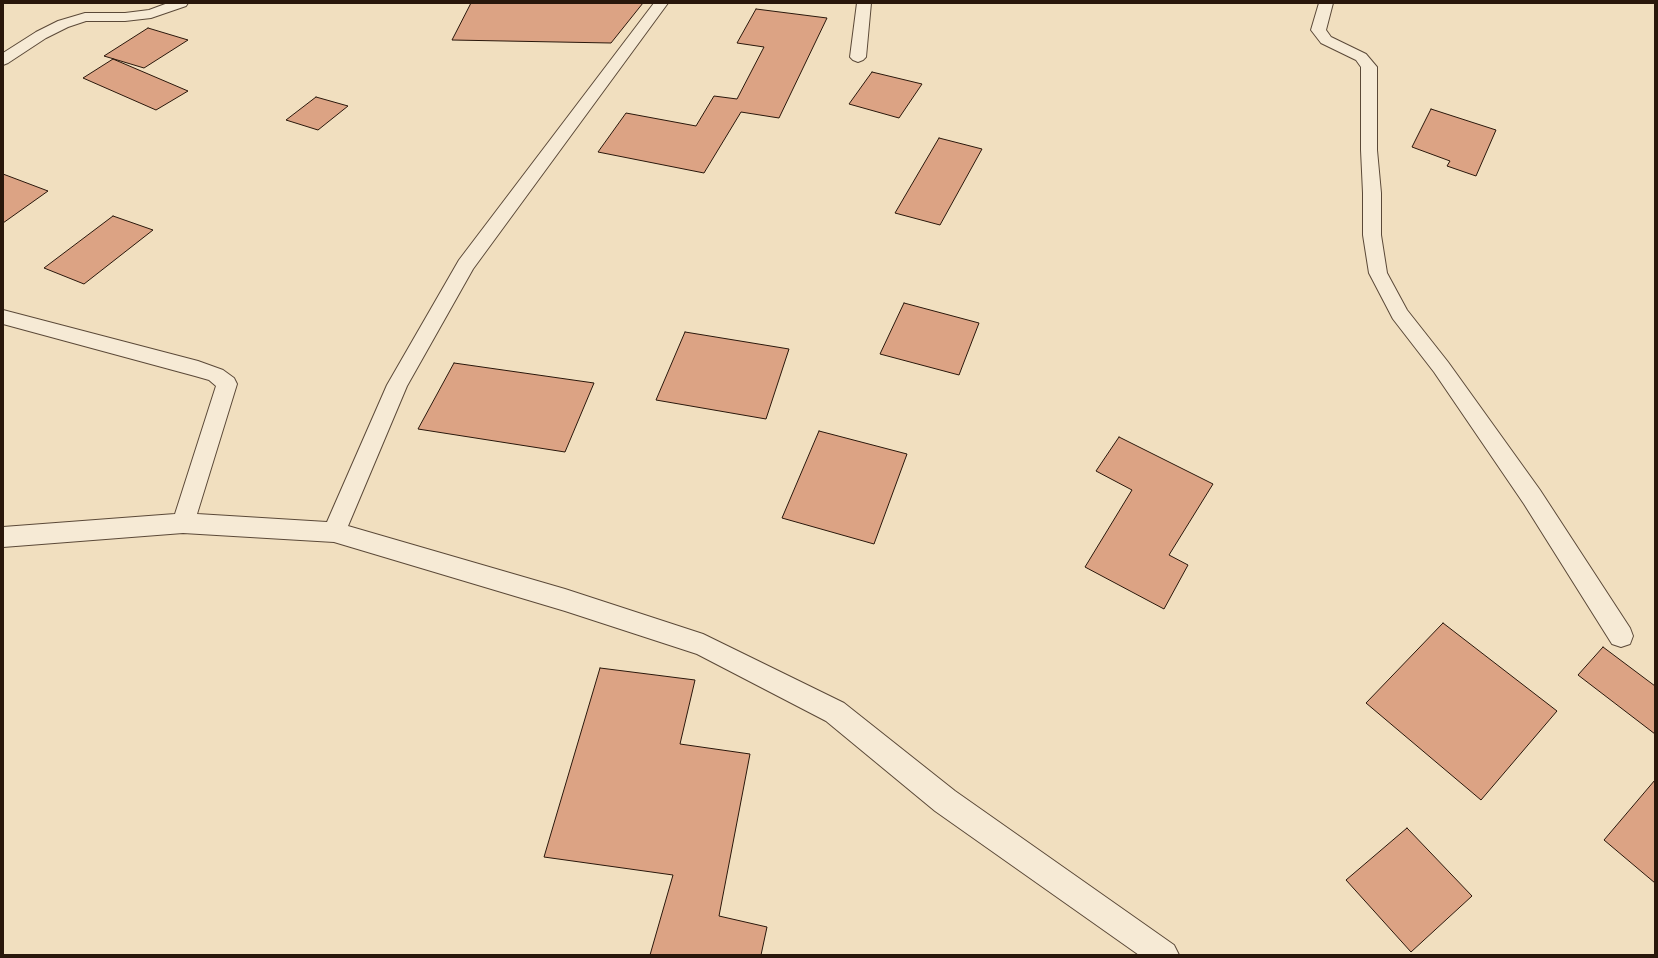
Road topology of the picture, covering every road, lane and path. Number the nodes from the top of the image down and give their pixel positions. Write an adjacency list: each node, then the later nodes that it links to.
1 (181, 3): 6 (street)
2 (661, 3): 9 (street)
3 (864, 3): 5 (street)
4 (1326, 3): 11 (street)
5 (858, 57)
6 (3, 60)
7 (3, 317): 8 (street)
8 (183, 524): 9 (street); 10 (street)
9 (334, 532): 12 (street)
10 (3, 537)
11 (1621, 636)
12 (1164, 955)

